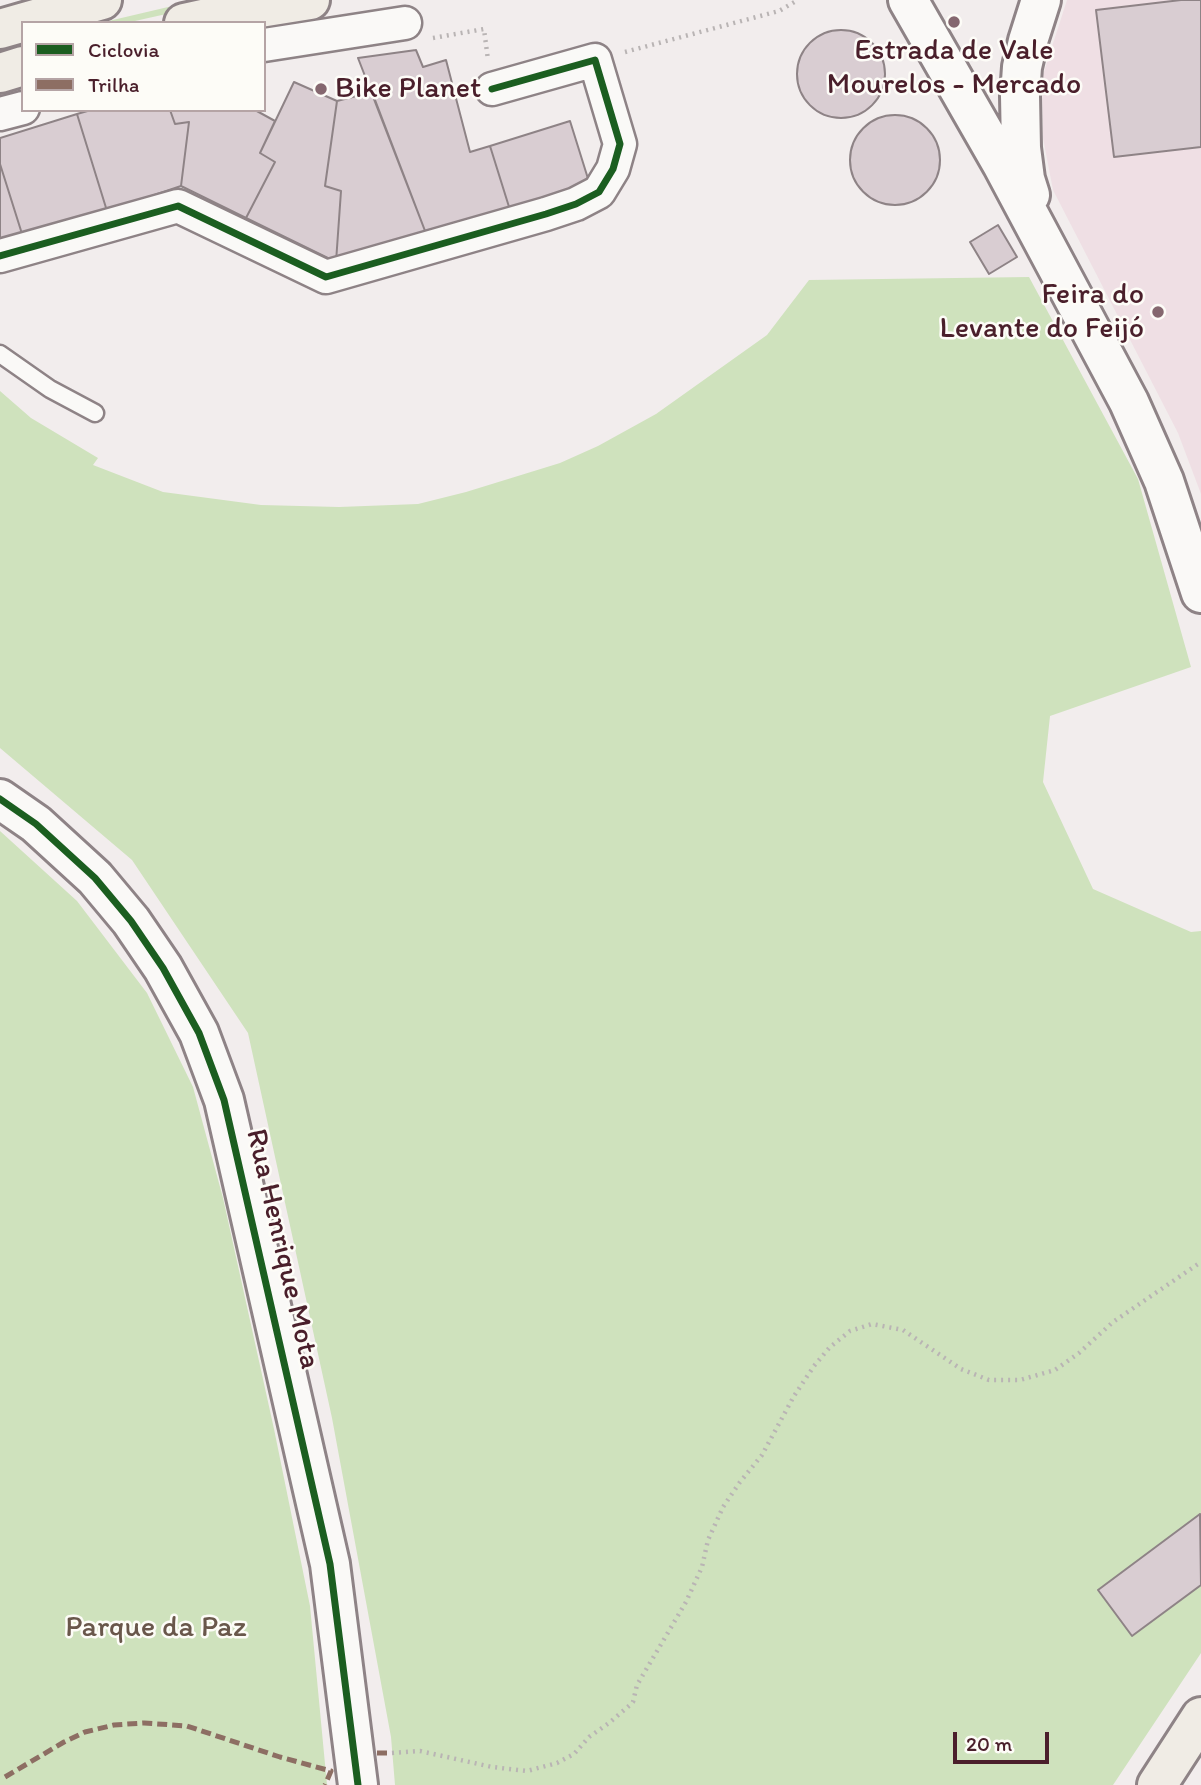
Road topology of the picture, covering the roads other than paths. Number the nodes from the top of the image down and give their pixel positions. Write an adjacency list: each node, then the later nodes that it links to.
1 (102, 0): 5 (main road)
2 (310, 0): 6 (main road)
3 (908, 0): 17 (street)
4 (1041, 0): 17 (street)
5 (28, 21)
6 (193, 21)
7 (21, 23): 9 (main road)
8 (405, 23): 10 (street)
9 (0, 29)
10 (266, 45)
11 (21, 67): 12 (main road)
12 (0, 73)
13 (492, 89): 16 (street)
14 (21, 109): 15 (street)
15 (0, 114)
16 (0, 256)
17 (1066, 284): 20 (street)
18 (0, 354): 19 (lane)
19 (95, 413)
20 (1194, 554): 21 (street)
21 (1201, 593)
22 (0, 799): 24 (street, Rua Henrique Mota)
23 (1201, 1717): 25 (main road)
24 (358, 1785)
25 (1157, 1785)

